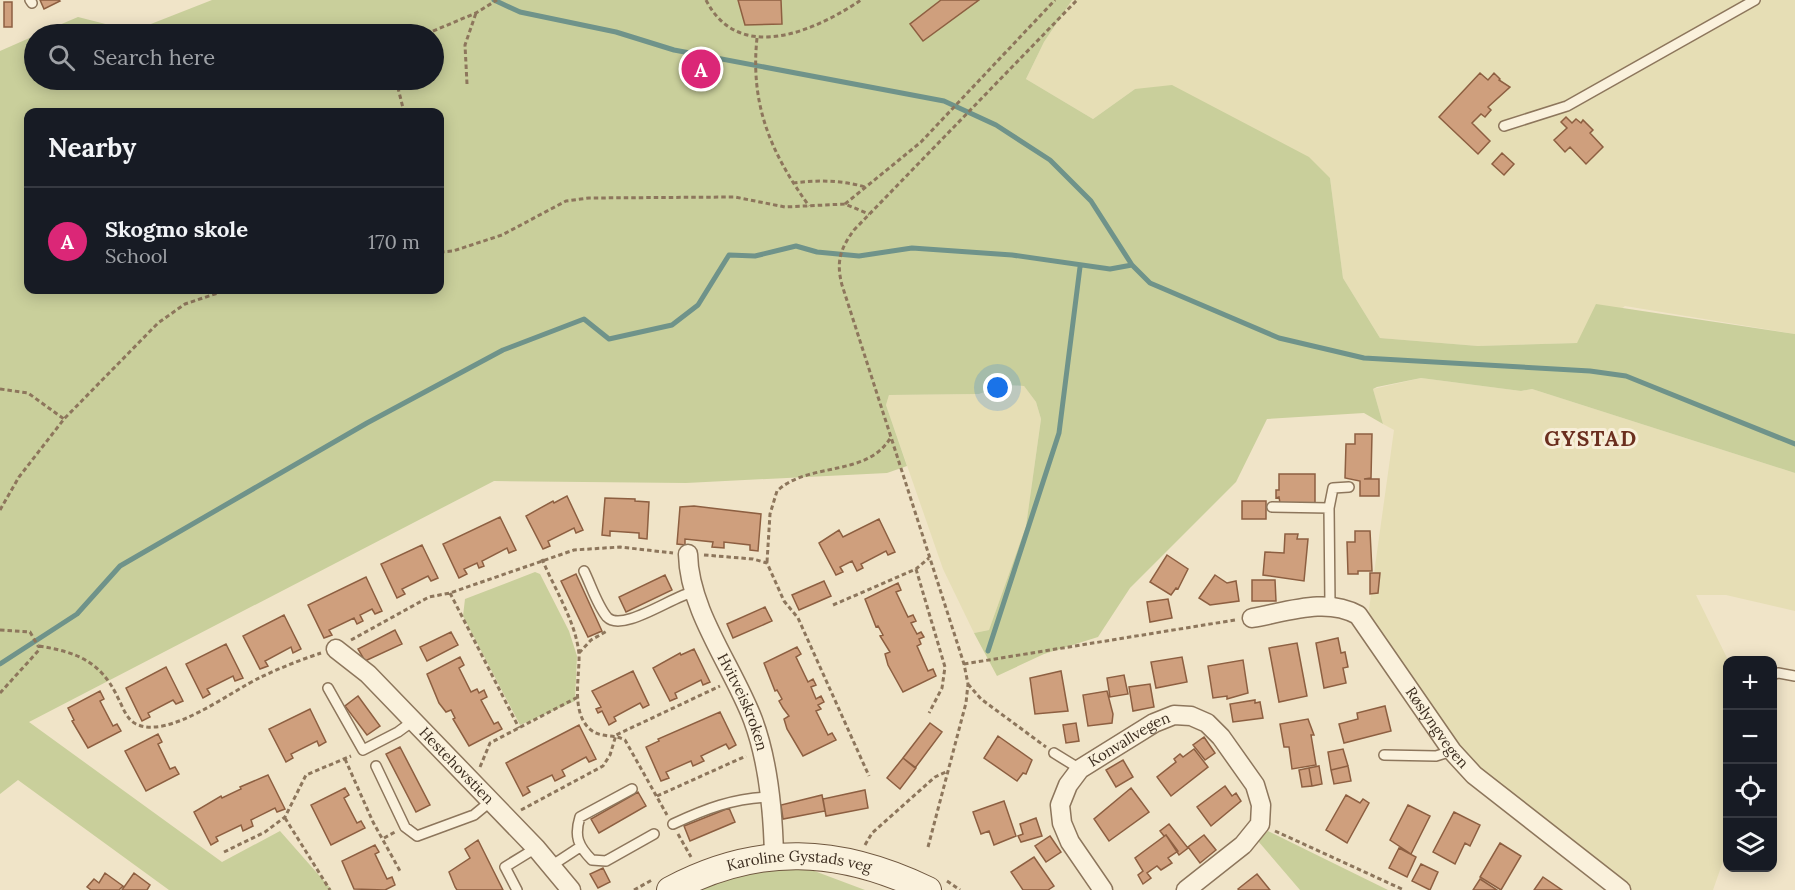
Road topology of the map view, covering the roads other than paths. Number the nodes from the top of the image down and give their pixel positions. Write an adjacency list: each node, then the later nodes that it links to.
1 (1755, 0): 2 (lane)
2 (1504, 126)
3 (1349, 486): 5 (lane)
4 (1272, 507): 5 (lane)
5 (1329, 508): 9 (lane)
6 (688, 554): 8 (street, Hvitveiskroken)
7 (584, 571): 8 (lane)
8 (693, 592): 22 (street, Hvitveiskroken)
9 (1330, 604): 10 (street); 16 (street, Røslyngvegen)
10 (1252, 618)
11 (336, 649): 15 (street, Hestehovstien)
12 (1777, 673): 13 (lane)
13 (1795, 675)
14 (328, 688): 15 (lane)
15 (413, 721): 23 (street, Hestehovstien)
16 (1452, 751): 18 (lane); 36 (street, Røslyngvegen)
17 (1054, 753): 20 (lane)
18 (1384, 755)
19 (376, 766): 23 (lane)
20 (1080, 769): 34 (street, Konvallvegen); 35 (street, Konvallvegen)
21 (632, 789): 26 (lane)
22 (769, 797): 24 (lane); 28 (street, Hvitveiskroken)
23 (491, 801): 27 (street, Hestehovstien)
24 (673, 824)
25 (654, 834): 26 (lane)
26 (580, 847): 29 (lane)
27 (536, 848): 29 (street, Hestehovstien); 30 (lane)
28 (774, 856): 32 (street, Karoline Gystads veg); 33 (street, Karoline Gystads veg)
29 (551, 866): 31 (street, Hestehovstien)
30 (517, 890)
31 (571, 890)
32 (670, 890)
33 (928, 890)
34 (1103, 890)
35 (1186, 890)
36 (1621, 890)

